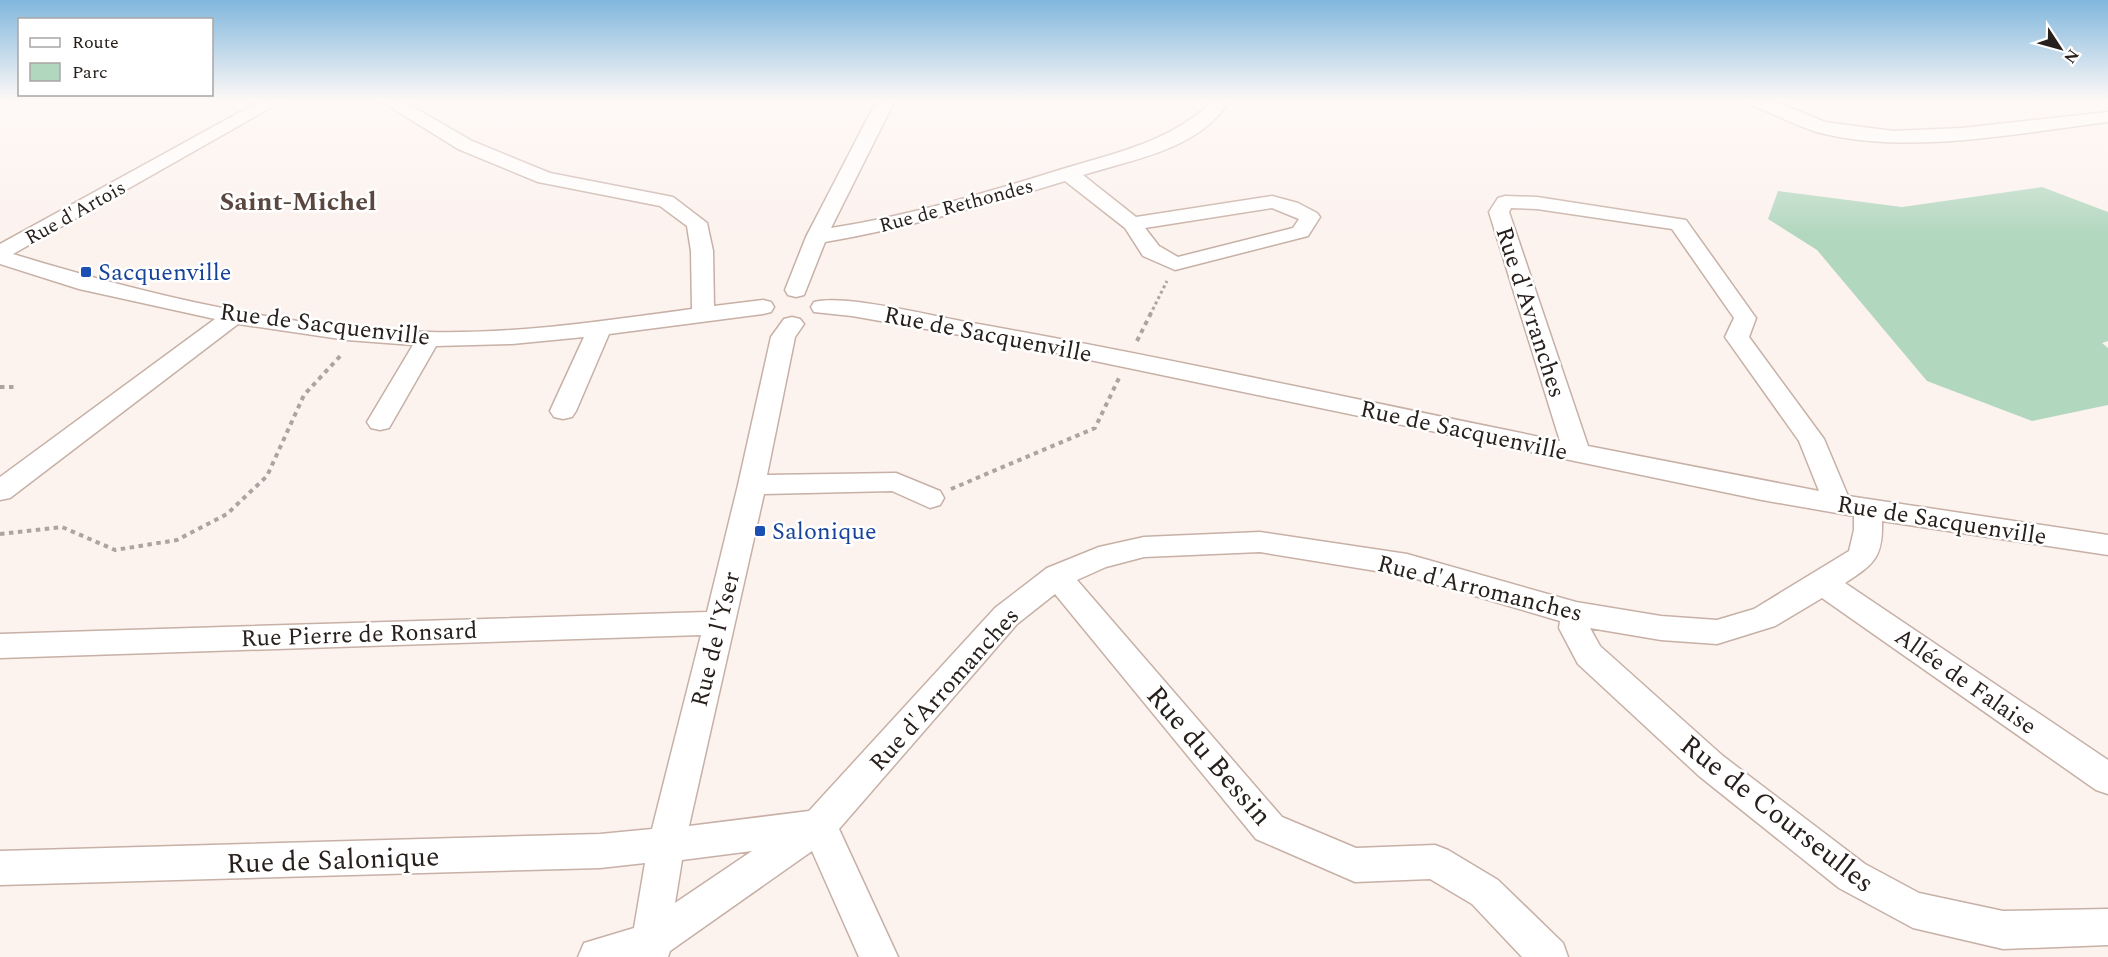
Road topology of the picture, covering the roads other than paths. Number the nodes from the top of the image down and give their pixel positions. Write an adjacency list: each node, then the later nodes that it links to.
1 (196, 145): 8 (street, Rue d'Artois)
2 (463, 145): 12 (street)
3 (863, 145): 7 (street)
4 (1162, 145): 5 (street, Rue de Rethondes)
5 (1068, 174): 6 (street); 7 (street, Rue de Rethondes)
6 (1132, 224): 6 (street)
7 (816, 237): 9 (street)
8 (0, 255): 13 (street, Rue de Sacquenville)
9 (796, 290): 10 (street); 11 (street)
10 (763, 307): 12 (street, Rue de Sacquenville); 14 (street)
11 (822, 307): 14 (street); 19 (street, Rue de Sacquenville)
12 (703, 314): 15 (street, Rue de Sacquenville)
13 (234, 316): 16 (street, Rue de Sacquenville); 21 (street)
14 (792, 324): 20 (street, Rue de l'Yser)
15 (600, 327): 16 (street, Rue de Sacquenville); 17 (street)
16 (428, 339): 18 (street)
17 (563, 411)
18 (380, 422)
19 (1577, 453): 23 (street, Rue de Sacquenville); 23 (street, Rue d'Avranches)
20 (752, 484): 22 (street); 29 (street, Rue de l'Yser)
21 (0, 491)
22 (930, 498)
23 (1838, 504): 24 (street, Rue de Sacquenville)
24 (1868, 509): 25 (street, Rue de Sacquenville); 27 (street, Rue d'Arromanches)
25 (2108, 545)
26 (1057, 576): 28 (street, Rue d'Arromanches); 32 (street, Rue d'Arromanches); 39 (street, Rue du Bessin)
27 (1823, 584): 28 (street, Rue d'Arromanches); 31 (street, Allée de Falaise)
28 (1576, 614): 35 (street, Rue de Courseulles)
29 (718, 623): 30 (street, Rue Pierre de Ronsard); 33 (street, Rue de l'Yser)
30 (0, 646)
31 (2108, 779)
32 (819, 826): 33 (street, Rue de Salonique); 36 (street, Rue d'Arromanches); 38 (street)
33 (666, 846): 34 (street, Rue de Salonique); 36 (street, Rue de l'Yser)
34 (0, 868)
35 (2108, 927)
36 (650, 950): 37 (street, Rue d'Arromanches)
37 (598, 957)
38 (879, 957)
39 (1549, 957)

